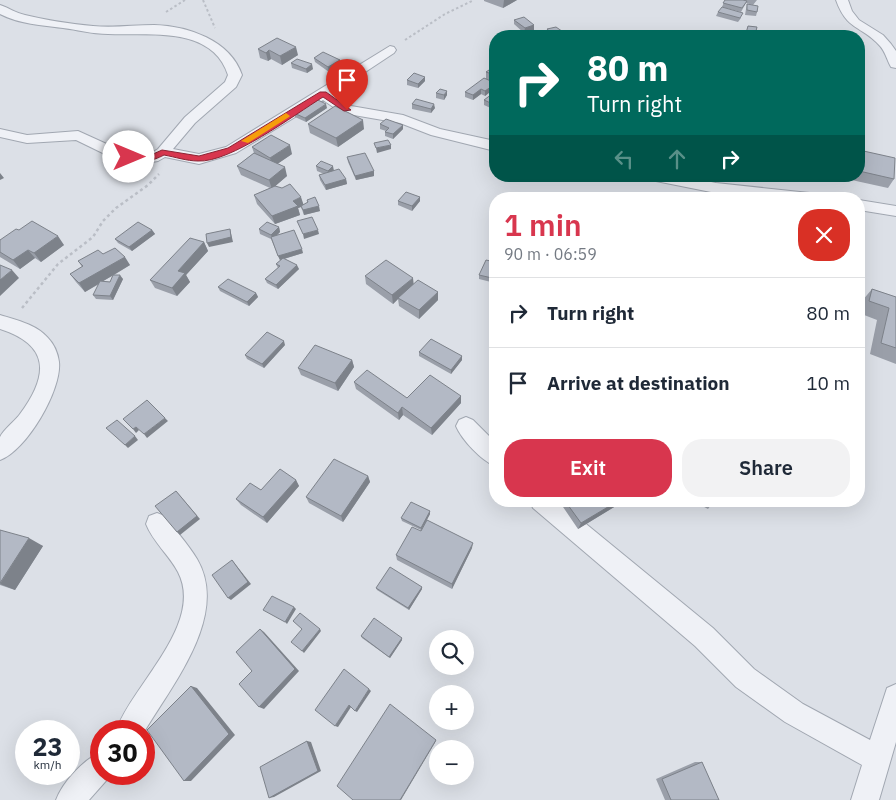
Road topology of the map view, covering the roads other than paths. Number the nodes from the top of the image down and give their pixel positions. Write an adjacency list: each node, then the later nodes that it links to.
1 (842, 0): 4 (street)
2 (0, 9): 10 (street)
3 (865, 30): 6 (street)
4 (865, 30)
5 (390, 50): 7 (street)
6 (896, 64)
7 (323, 94): 9 (street); 10 (street)
8 (0, 133): 10 (street)
9 (489, 145)
10 (168, 153)
11 (686, 182): 12 (street)
12 (753, 192)
13 (865, 206): 14 (street)
14 (896, 211)
15 (5, 324): 17 (street)
16 (466, 426): 18 (street)
17 (0, 450)
18 (489, 450)
19 (548, 507): 23 (street)
20 (156, 524): 22 (street)
21 (896, 697): 23 (street)
22 (136, 720)
23 (876, 758): 26 (street)
24 (90, 778): 25 (street)
25 (70, 800)
26 (865, 800)

